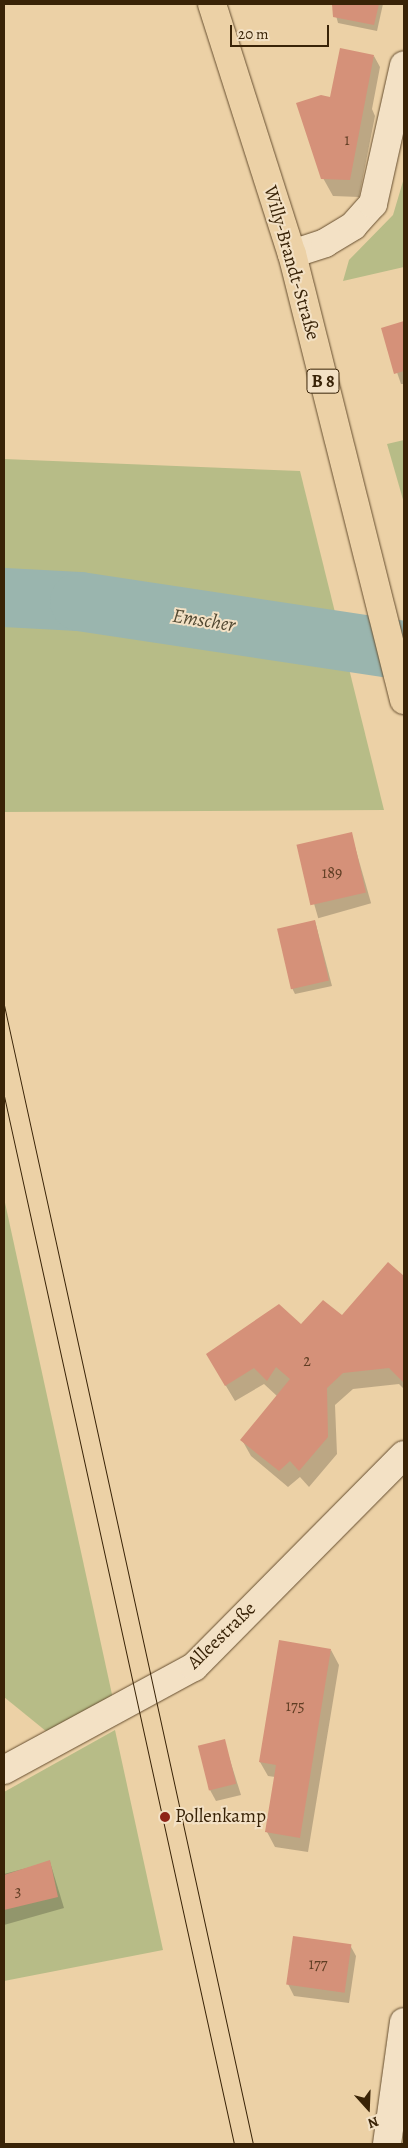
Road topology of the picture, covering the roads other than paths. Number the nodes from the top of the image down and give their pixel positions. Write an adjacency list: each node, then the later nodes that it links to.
1 (212, 4): 3 (main road, Willy-Brandt-Straße / B 8)
2 (404, 64): 3 (street)
3 (292, 254): 4 (main road, Willy-Brandt-Straße / B 8)
4 (404, 700)
5 (404, 1455): 6 (street, Alleestraße)
6 (6, 1764)
7 (404, 2022): 8 (street)
8 (386, 2144)

